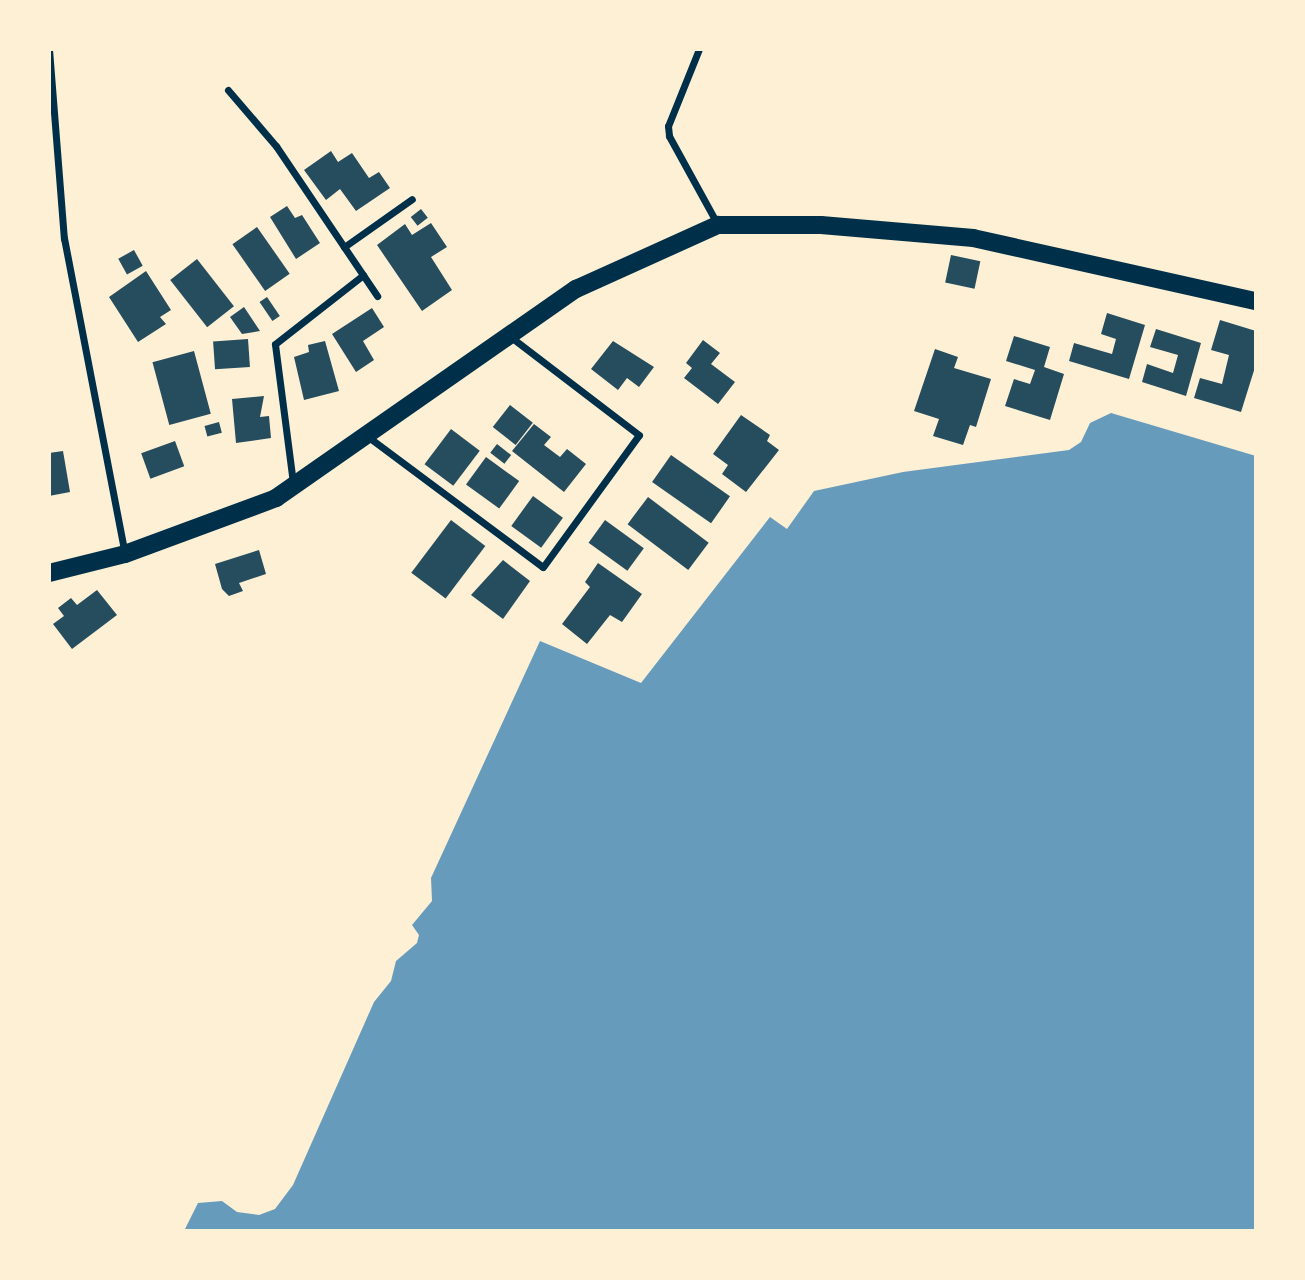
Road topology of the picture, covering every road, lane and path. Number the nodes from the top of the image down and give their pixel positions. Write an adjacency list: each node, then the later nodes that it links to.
1 (49, 49): 13 (street)
2 (699, 49): 5 (street)
3 (228, 90): 6 (street)
4 (412, 199): 6 (street)
5 (718, 225): 9 (main road); 10 (main road)
6 (344, 247): 7 (street)
7 (363, 275): 8 (street); 12 (street)
8 (377, 296)
9 (1256, 301)
10 (508, 335): 11 (main road); 11 (street)
11 (365, 435): 12 (main road)
12 (293, 486): 13 (main road)
13 (125, 554): 14 (main road)
14 (49, 573)

